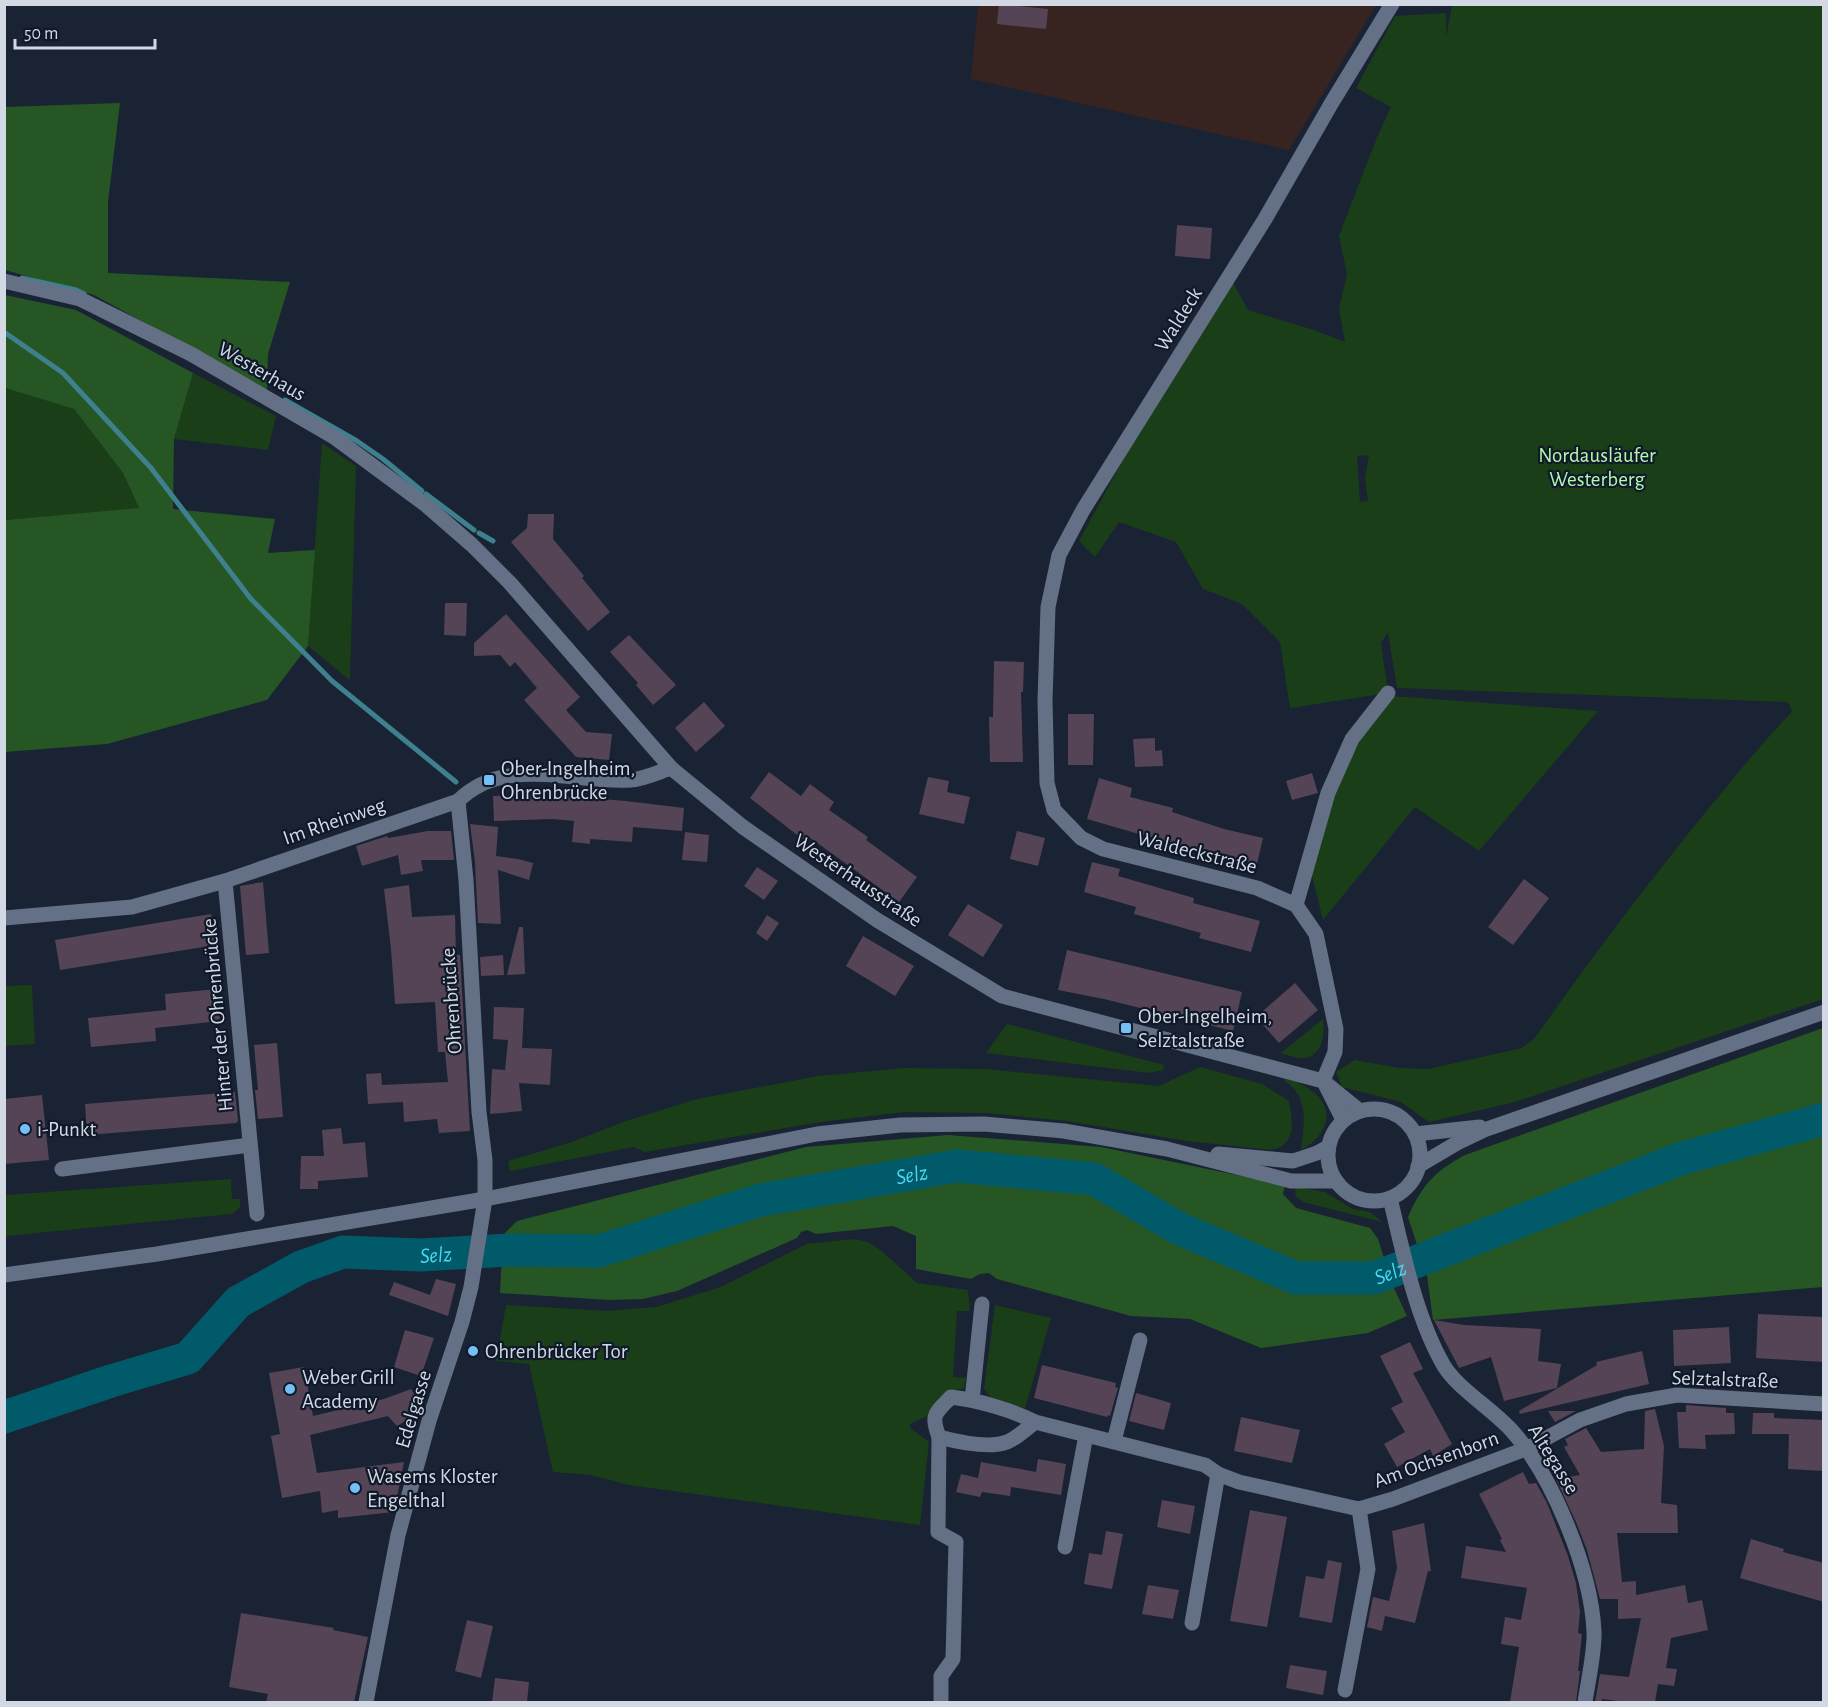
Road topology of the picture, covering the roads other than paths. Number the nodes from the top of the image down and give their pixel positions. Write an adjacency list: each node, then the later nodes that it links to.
1 (1392, 4): 4 (street, Waldeck)
2 (4, 281): 3 (street, Westerhaus)
3 (472, 545): 6 (street, Westerhausstraße)
4 (1045, 670): 9 (street, Waldeckstraße)
5 (1388, 693): 9 (street)
6 (671, 768): 7 (street, Im Rheinweg); 12 (street, Westerhausstraße)
7 (458, 801): 8 (street, Im Rheinweg); 24 (street, Ohrenbrücke)
8 (225, 881): 10 (street, Im Rheinweg); 17 (street, Hinter der Ohrenbrücke)
9 (1296, 905): 12 (street)
10 (4, 918)
11 (1824, 1012): 15 (street)
12 (1323, 1081): 13 (street, Westerhausstraße); 14 (street)
13 (1360, 1111): 14 (street); 16 (street)
14 (1343, 1120): 18 (street)
15 (1512, 1120): 16 (street); 20 (street)
16 (1415, 1134): 20 (street)
17 (250, 1145): 21 (street); 25 (street, Hinter der Ohrenbrücke)
18 (1328, 1147): 19 (street); 22 (street)
19 (1167, 1149): 22 (street); 24 (street)
20 (1418, 1166): 23 (street)
21 (62, 1169)
22 (1336, 1181): 23 (street)
23 (1390, 1198): 35 (street, Altegasse)
24 (485, 1199): 26 (street); 41 (street, Edelgasse)
25 (256, 1214)
26 (4, 1275)
27 (982, 1304): 29 (street)
28 (1140, 1340): 34 (street)
29 (972, 1400): 31 (street, Am Ochsenborn); 33 (street, Am Ochsenborn)
30 (1824, 1404): 35 (street, Selztalstraße)
31 (1035, 1422): 32 (street, Am Ochsenborn); 33 (street)
32 (1086, 1435): 34 (street, Am Ochsenborn); 38 (street)
33 (939, 1437): 42 (street, Am Ochsenborn)
34 (1114, 1441): 36 (street, Am Ochsenborn)
35 (1528, 1448): 37 (street, Am Ochsenborn); 43 (street, Altegasse)
36 (1218, 1474): 37 (street, Am Ochsenborn); 39 (street)
37 (1359, 1509): 40 (street, Am Ochsenborn)
38 (1065, 1547)
39 (1192, 1623)
40 (1346, 1690)
41 (366, 1702)
42 (941, 1702)
43 (1585, 1702)

